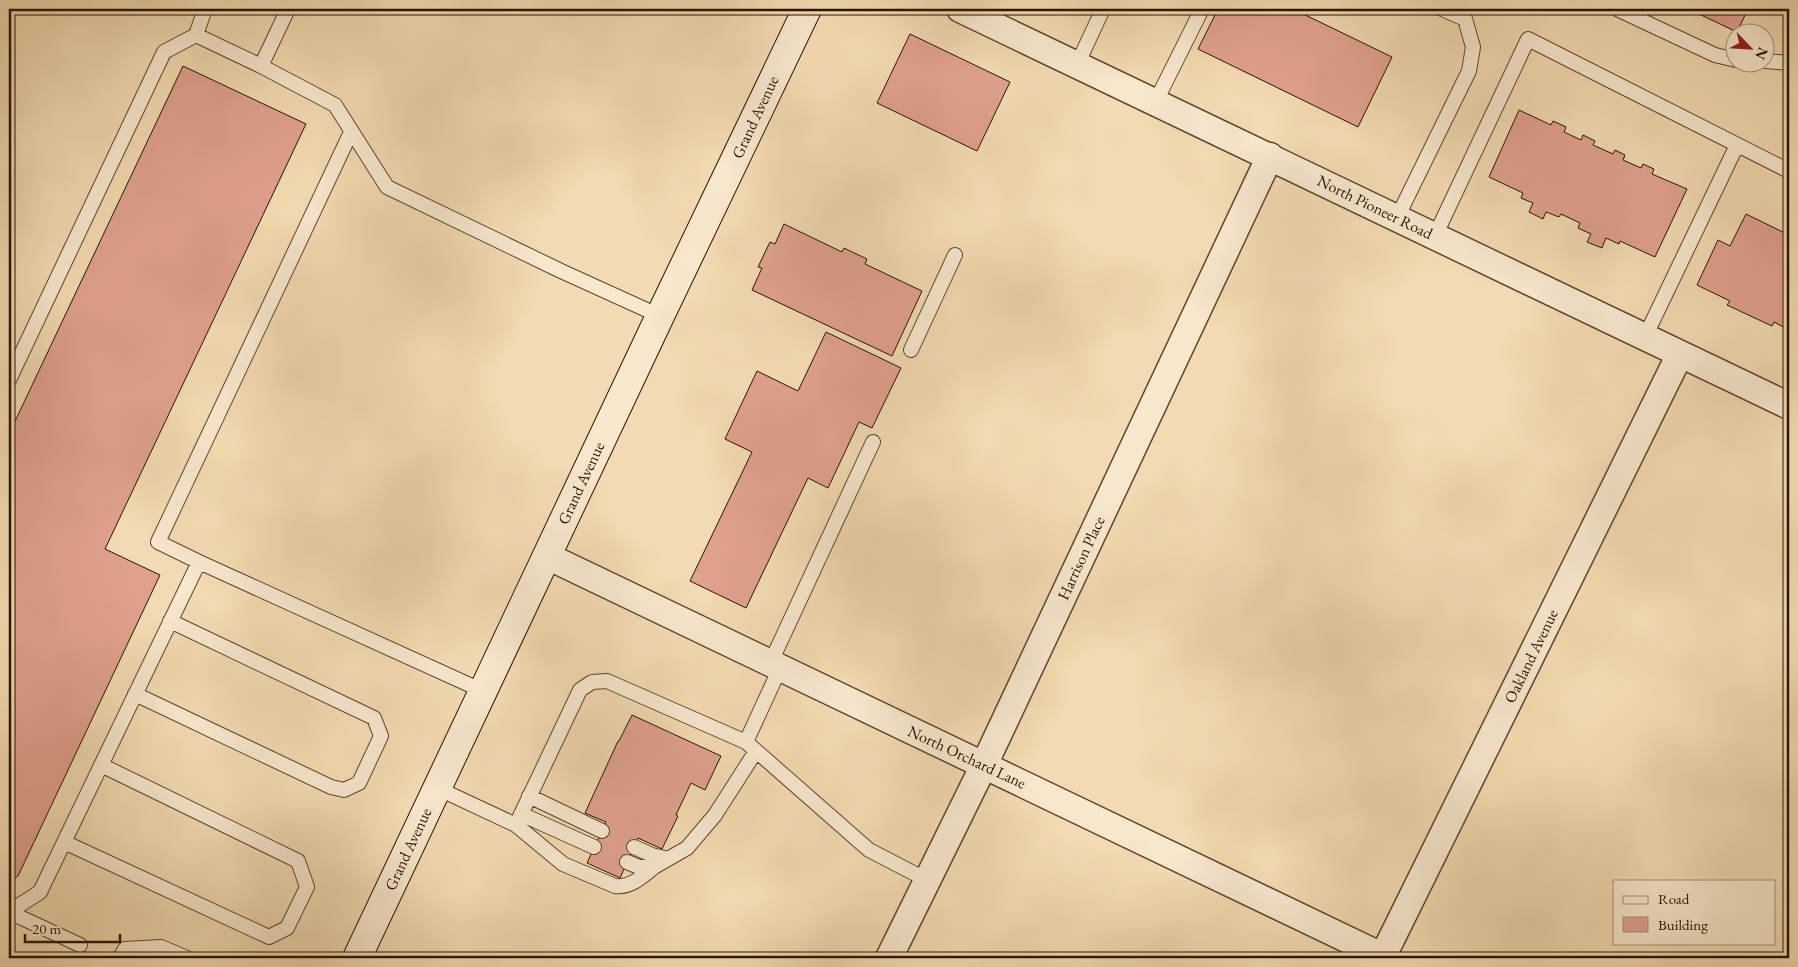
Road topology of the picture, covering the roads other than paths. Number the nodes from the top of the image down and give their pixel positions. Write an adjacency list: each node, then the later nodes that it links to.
1 (205, 9): 9 (lane)
2 (288, 9): 14 (lane)
3 (807, 9): 23 (main road, Grand Avenue)
4 (960, 9): 13 (street, North Pioneer Road)
5 (1104, 9): 13 (lane)
6 (1202, 9): 15 (lane)
7 (1442, 9): 20 (lane)
8 (1617, 9): 10 (lane)
9 (196, 34): 14 (lane); 27 (lane)
10 (1726, 58)
11 (1776, 62): 12 (lane)
12 (1789, 63)
13 (1077, 65): 15 (street, North Pioneer Road)
14 (261, 66): 16 (lane)
15 (1155, 102): 18 (street, North Pioneer Road)
16 (352, 132): 23 (lane); 31 (lane)
17 (1737, 145): 19 (lane); 21 (lane); 24 (lane)
18 (1270, 156): 20 (street, North Pioneer Road); 38 (street, Harrison Place)
19 (1789, 171)
20 (1397, 218): 21 (street, North Pioneer Road)
21 (1435, 236): 24 (street, North Pioneer Road)
22 (955, 255): 25 (lane)
23 (660, 316): 30 (main road, Grand Avenue)
24 (1645, 337): 26 (street, North Pioneer Road)
25 (911, 350)
26 (1680, 354): 28 (street, North Pioneer Road); 56 (street, Oakland Avenue)
27 (9, 380)
28 (1789, 406)
29 (874, 442): 33 (lane)
30 (546, 556): 33 (street, North Orchard Lane); 34 (main road, Grand Avenue)
31 (199, 562): 32 (lane); 34 (lane)
32 (170, 621): 35 (lane); 35 (lane)
33 (775, 666): 36 (lane); 38 (street, North Orchard Lane)
34 (483, 692): 39 (main road, Grand Avenue)
35 (135, 694): 37 (lane)
36 (751, 746): 40 (lane); 46 (lane); 49 (lane)
37 (101, 765): 43 (lane); 43 (lane)
38 (984, 765): 49 (street, Harrison Place); 56 (street, North Orchard Lane)
39 (437, 788): 41 (lane); 54 (main road, Grand Avenue)
40 (529, 796): 41 (lane); 42 (lane)
41 (518, 819): 44 (lane); 48 (lane)
42 (602, 831)
43 (64, 842): 50 (lane)
44 (594, 847)
45 (634, 847): 46 (lane)
46 (668, 859): 48 (lane)
47 (627, 862): 48 (lane)
48 (654, 868)
49 (927, 880): 55 (street, Harrison Place)
50 (9, 912): 51 (lane)
51 (80, 945)
52 (120, 958): 53 (lane)
53 (187, 958)
54 (357, 958)
55 (888, 958)
56 (1384, 958)

